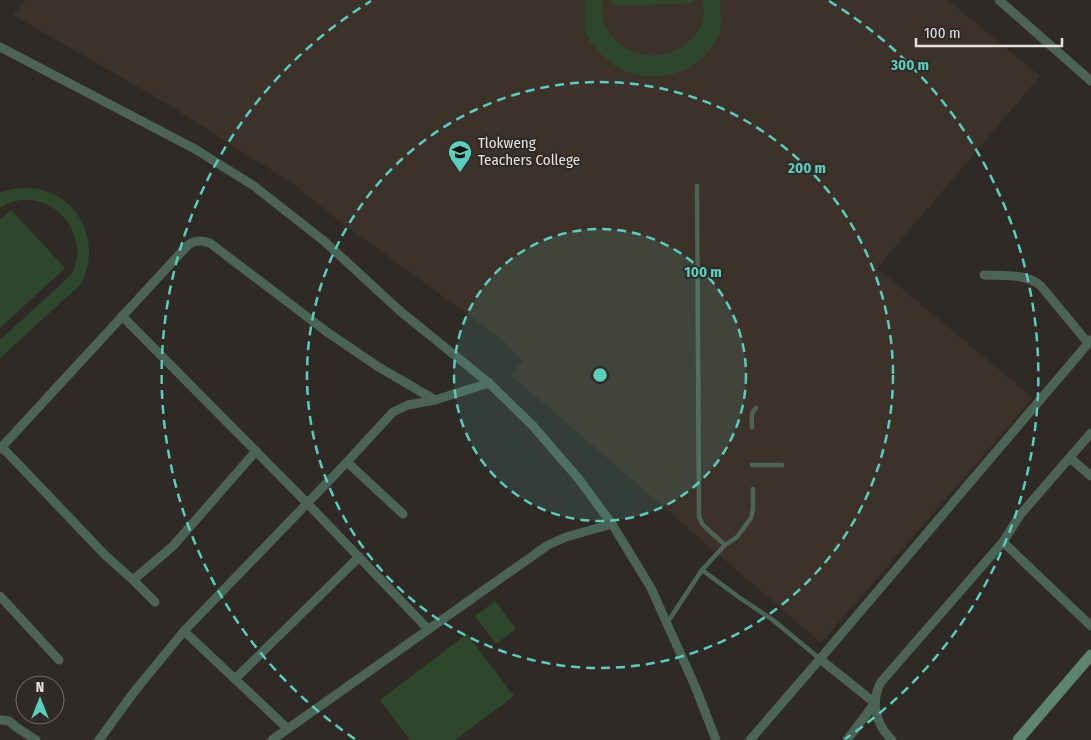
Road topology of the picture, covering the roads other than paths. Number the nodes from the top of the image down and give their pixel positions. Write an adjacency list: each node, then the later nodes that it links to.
1 (998, 0): 3 (street)
2 (0, 47): 8 (street)
3 (1091, 81)
4 (697, 186): 25 (lane)
5 (984, 275): 7 (street)
6 (122, 316): 9 (street); 13 (street); 14 (street)
7 (1090, 342): 36 (street)
8 (489, 383): 9 (street); 23 (street)
9 (435, 400): 16 (street)
10 (756, 408): 11 (lane)
11 (752, 427)
12 (1091, 434): 15 (street)
13 (1, 448): 28 (street)
14 (256, 451): 21 (street); 28 (street)
15 (1070, 458): 19 (street); 24 (street)
16 (347, 462): 21 (street); 22 (street)
17 (782, 464): 18 (lane)
18 (752, 465)
19 (1091, 476)
20 (753, 489): 25 (lane)
21 (308, 503): 26 (street); 34 (street)
22 (403, 514)
23 (612, 524): 31 (street); 33 (street)
24 (1003, 542): 32 (street); 39 (street)
25 (725, 544): 27 (lane)
26 (359, 557): 33 (street); 38 (street)
27 (702, 570): 31 (lane); 36 (lane)
28 (133, 580): 30 (street)
29 (0, 596): 37 (street)
30 (155, 602)
31 (667, 623): 45 (street)
32 (1091, 626)
33 (428, 629): 41 (street)
34 (184, 631): 38 (street); 43 (street)
35 (1091, 655): 49 (street)
36 (820, 659): 39 (street); 46 (street)
37 (59, 660)
38 (235, 679): 41 (street)
39 (875, 702): 47 (street); 48 (street)
40 (0, 720): 42 (street)
41 (288, 729): 44 (street)
42 (36, 740)
43 (99, 740)
44 (272, 740)
45 (716, 740)
46 (750, 740)
47 (846, 740)
48 (892, 740)
49 (1018, 740)

